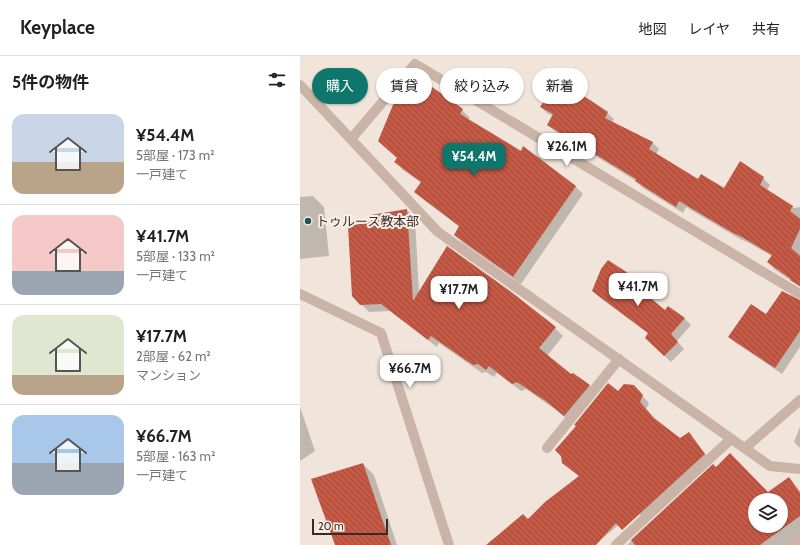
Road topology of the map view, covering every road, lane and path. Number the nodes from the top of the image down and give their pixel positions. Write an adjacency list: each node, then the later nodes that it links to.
1 (300, 85): 2 (street)
2 (351, 139): 4 (street); 5 (street)
3 (300, 294): 12 (street)
4 (800, 294)
5 (619, 359): 7 (street); 8 (street)
6 (800, 400): 9 (street)
7 (731, 438): 9 (street); 13 (street)
8 (547, 448)
9 (745, 448): 10 (street)
10 (800, 469)
11 (800, 538): 14 (street)
12 (449, 545)
13 (616, 545)
14 (791, 545)

